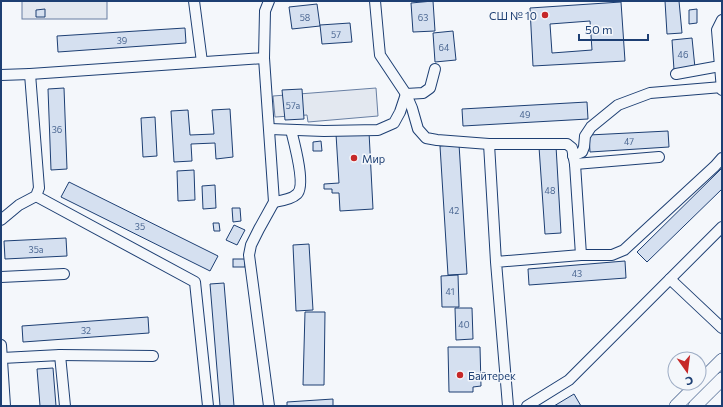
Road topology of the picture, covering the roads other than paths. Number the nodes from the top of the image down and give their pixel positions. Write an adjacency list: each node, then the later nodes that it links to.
1 (194, 1): 6 (street)
2 (269, 1): 5 (street)
3 (375, 1): 13 (street)
4 (722, 20): 7 (street)
5 (264, 58): 6 (street); 14 (street)
6 (202, 62): 9 (street)
7 (720, 62): 10 (street); 12 (street)
8 (435, 69): 13 (street)
9 (30, 74): 11 (street); 20 (street)
10 (676, 74)
11 (1, 75)
12 (722, 88): 19 (street)
13 (406, 94): 15 (street); 16 (street)
14 (270, 129): 15 (street); 21 (street)
15 (291, 130): 21 (street)
16 (489, 144): 19 (street); 25 (street)
17 (659, 157): 19 (street)
18 (722, 158): 24 (street)
19 (574, 160): 24 (street)
20 (36, 196): 22 (street); 38 (street)
21 (274, 202): 39 (street)
22 (1, 220)
23 (722, 227): 28 (street)
24 (581, 255): 25 (street)
25 (496, 262): 40 (street)
26 (64, 274): 27 (street)
27 (1, 277)
28 (670, 279): 29 (street); 41 (street)
29 (722, 328)
30 (1, 346): 33 (street)
31 (60, 355): 32 (street); 33 (street); 37 (street)
32 (153, 356)
33 (2, 358): 36 (street)
34 (722, 360): 42 (main road)
35 (722, 379): 43 (main road)
36 (5, 406)
37 (65, 406)
38 (208, 406)
39 (269, 406)
40 (508, 406)
41 (527, 406)
42 (676, 406)
43 (695, 406)

